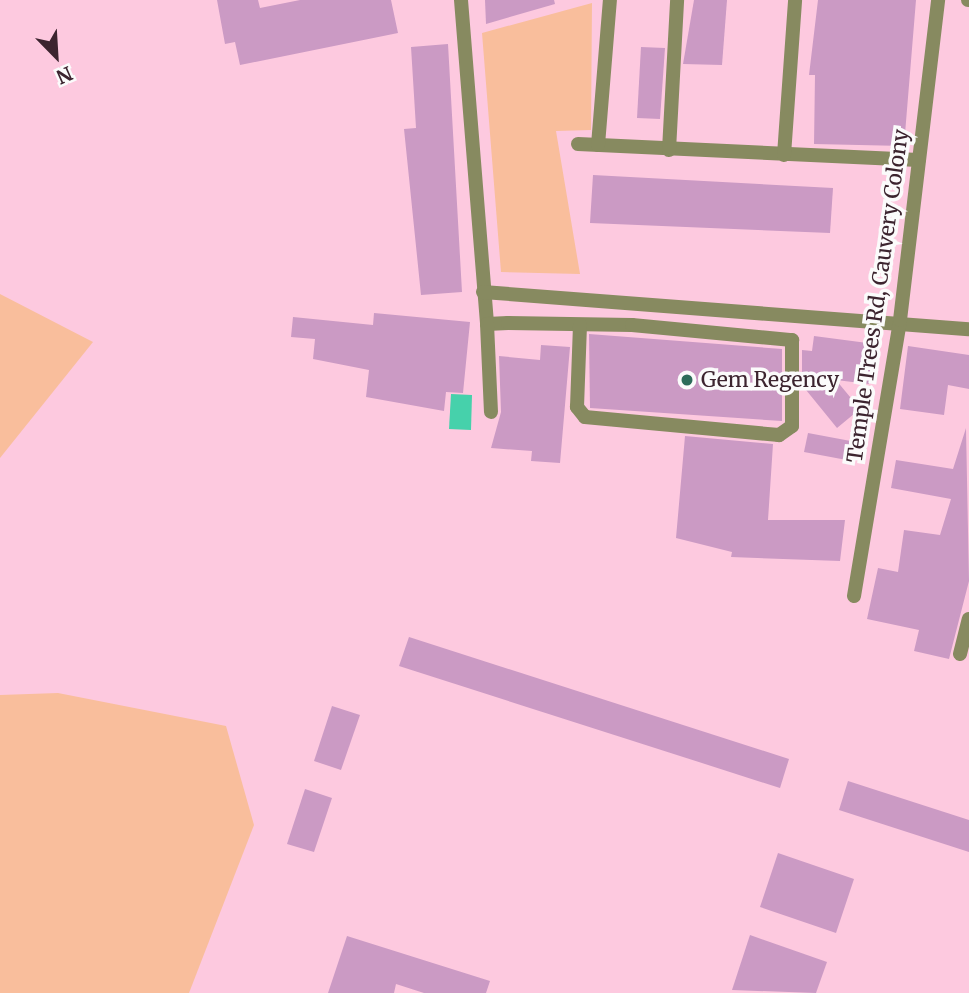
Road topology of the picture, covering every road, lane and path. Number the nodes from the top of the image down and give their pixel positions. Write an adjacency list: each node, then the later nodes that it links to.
1 (461, 0): 11 (street)
2 (610, 0): 7 (street)
3 (677, 0): 8 (street)
4 (795, 0): 9 (street)
5 (938, 0): 10 (street, Temple Trees Rd, Cauvery Colony)
6 (578, 144): 7 (street)
7 (598, 145): 8 (street)
8 (668, 150): 9 (street)
9 (784, 155): 10 (street)
10 (919, 160): 12 (street, Temple Trees Rd, Cauvery Colony)
11 (483, 292): 12 (street); 13 (street)
12 (900, 320): 15 (street); 17 (street, Temple Trees Rd, Cauvery Colony)
13 (487, 324): 14 (street); 16 (street)
14 (580, 325): 14 (street)
15 (969, 329)
16 (491, 412)
17 (854, 596)
18 (969, 619): 19 (street)
19 (960, 654)

